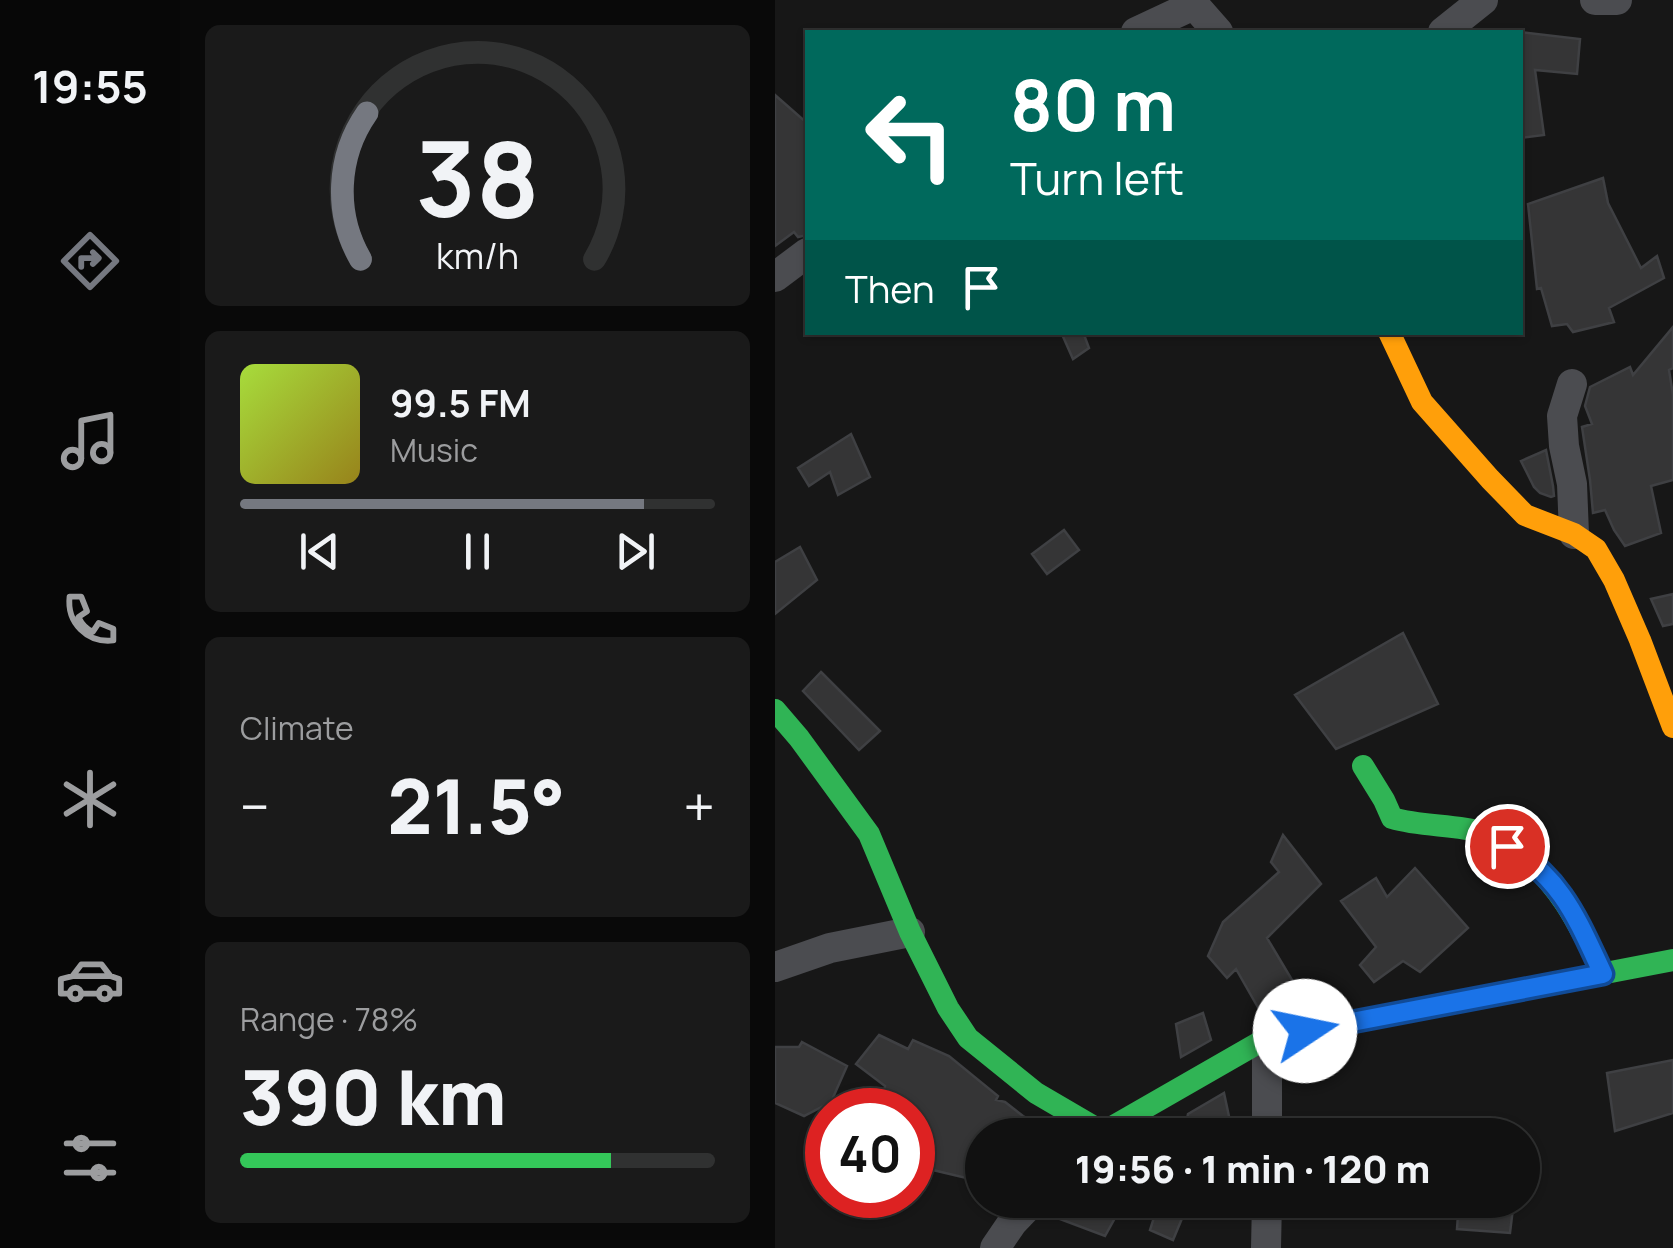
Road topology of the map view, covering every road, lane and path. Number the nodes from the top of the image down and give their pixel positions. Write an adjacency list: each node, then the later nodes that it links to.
1 (1483, 0): 7 (street)
2 (1595, 0): 3 (street)
3 (1617, 0)
4 (1192, 3): 5 (street); 6 (street)
5 (1140, 30)
6 (1216, 30)
7 (1446, 30)
8 (805, 254): 9 (street)
9 (775, 277)
10 (1390, 335): 12 (street)
11 (1572, 384): 12 (street)
12 (1574, 534): 14 (street)
13 (775, 710): 16 (street)
14 (1673, 727)
15 (1363, 766): 19 (street)
16 (909, 932): 18 (street); 21 (street)
17 (1673, 960): 19 (street)
18 (775, 967)
19 (1603, 974): 20 (street)
20 (1267, 1038): 22 (street); 23 (street)
21 (1075, 1118)
22 (1126, 1118)
23 (1267, 1118)
24 (1016, 1218): 26 (street)
25 (1267, 1218): 27 (street)
26 (995, 1248)
27 (1266, 1248)

